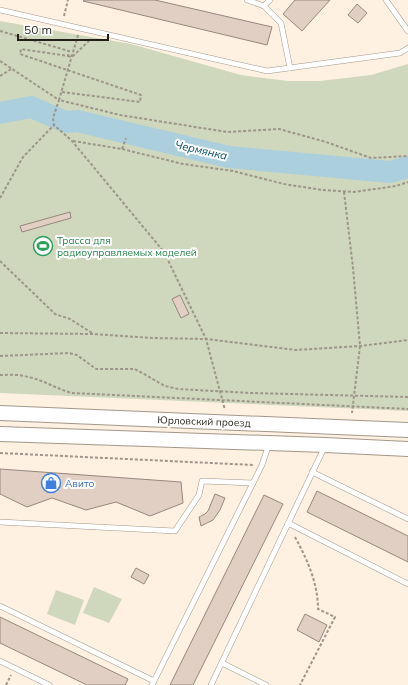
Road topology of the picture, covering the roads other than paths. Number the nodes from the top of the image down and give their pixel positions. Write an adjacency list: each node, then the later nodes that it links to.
1 (247, 0): 4 (lane)
2 (270, 0): 4 (lane)
3 (386, 0): 6 (lane)
4 (264, 6): 8 (lane)
5 (0, 10): 8 (lane)
6 (408, 31)
7 (408, 48): 8 (lane)
8 (290, 68)
9 (0, 413): 10 (main road, Юрловский проезд)
10 (408, 430)
11 (0, 434): 12 (main road, Юрловский проезд)
12 (269, 443): 13 (main road, Юрловский проезд); 16 (lane)
13 (326, 445): 14 (main road, Юрловский проезд); 15 (lane)
14 (408, 450)
15 (312, 472): 17 (lane); 19 (lane)
16 (253, 483): 18 (lane); 24 (lane)
17 (408, 519)
18 (0, 522)
19 (288, 523): 20 (lane); 23 (lane)
20 (408, 584)
21 (0, 606): 24 (lane)
22 (0, 661): 25 (lane)
23 (222, 663): 26 (lane); 27 (lane)
24 (153, 683)
25 (49, 685)
26 (211, 685)
27 (266, 685)

